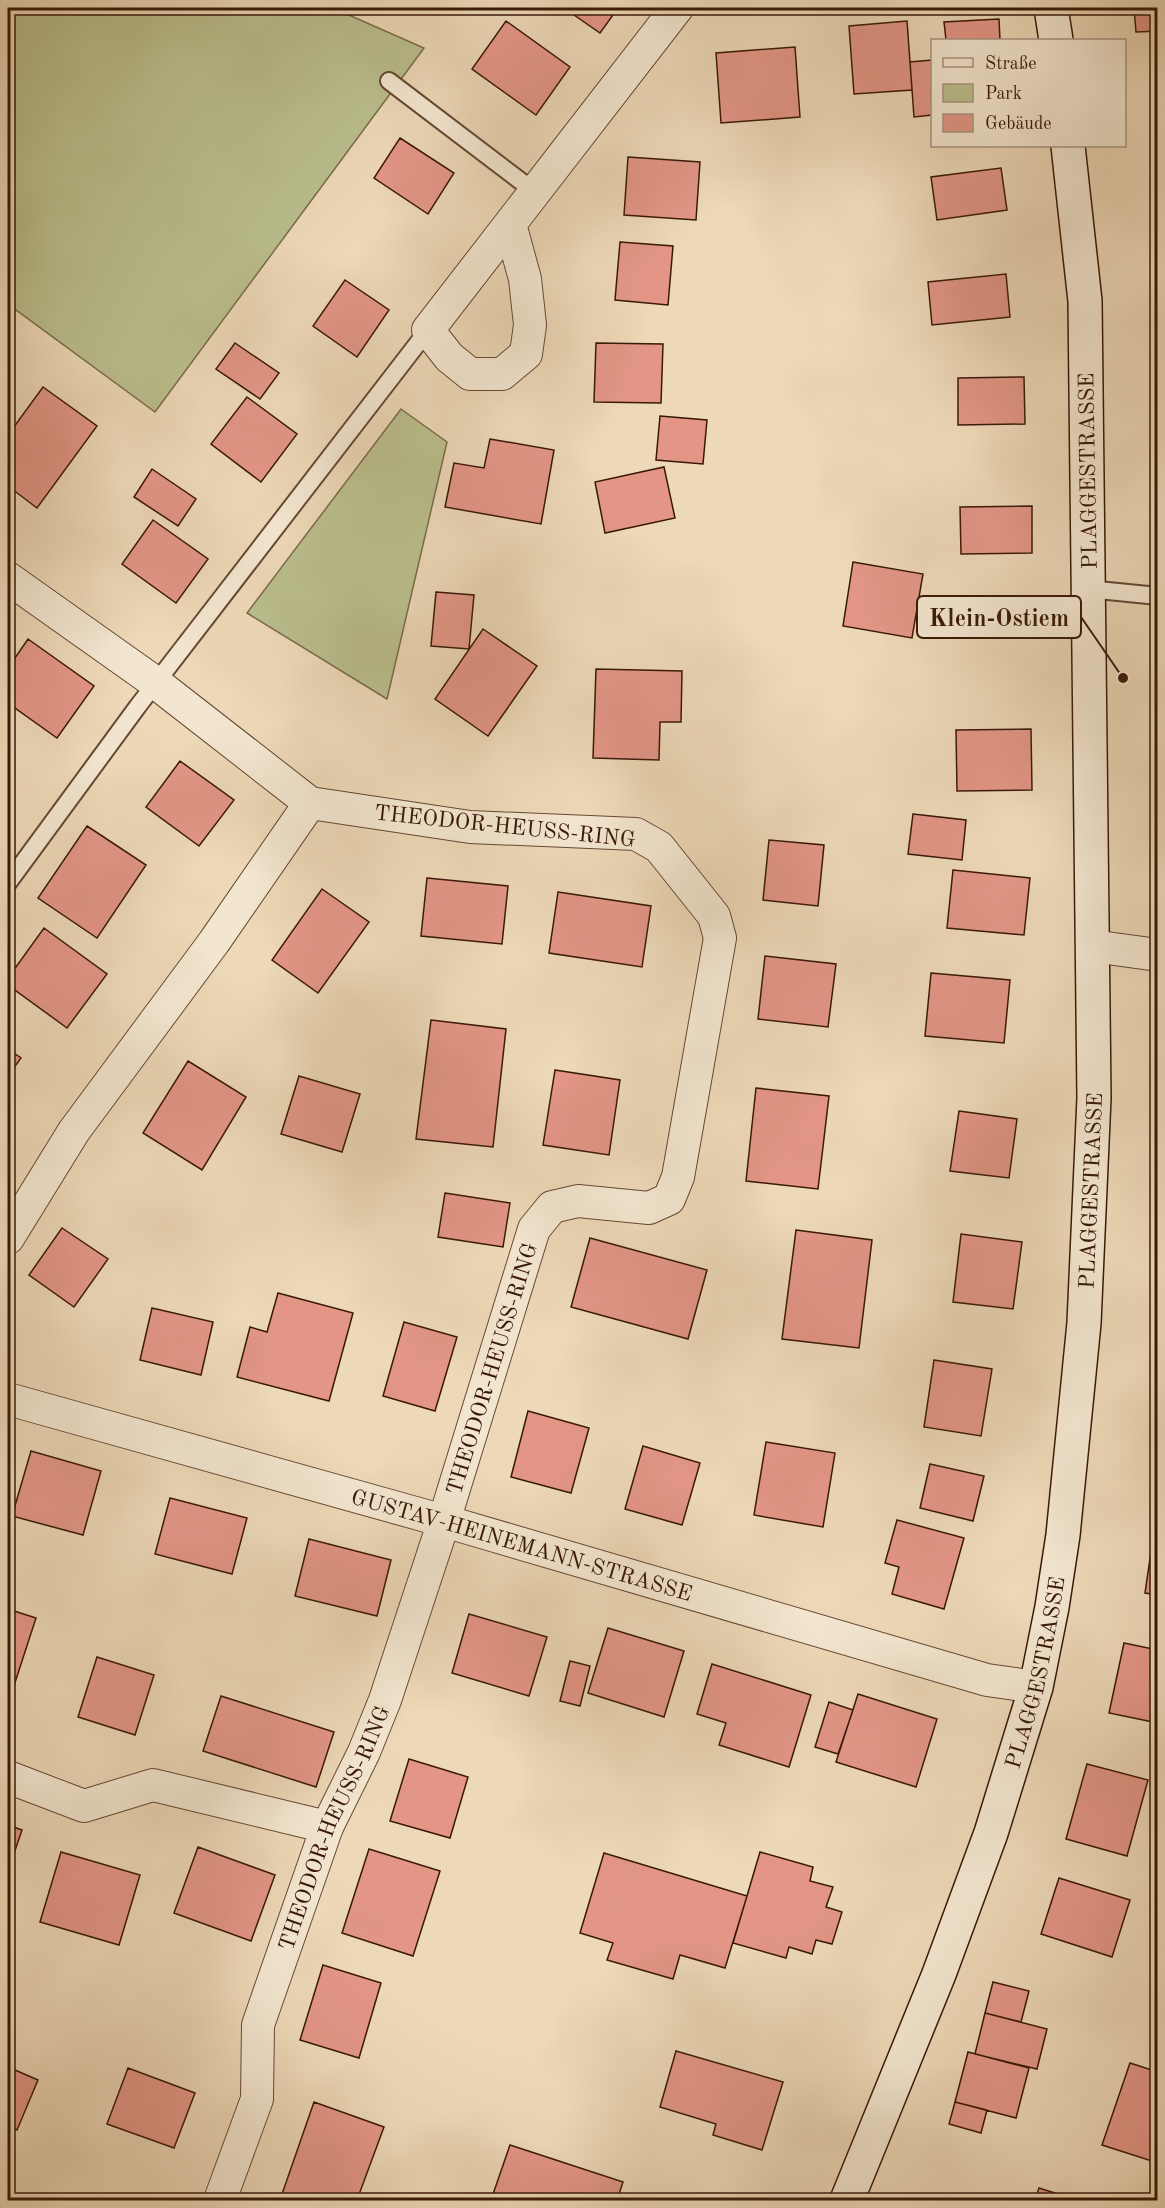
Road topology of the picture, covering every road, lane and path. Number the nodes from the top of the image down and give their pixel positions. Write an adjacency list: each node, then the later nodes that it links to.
1 (677, 8): 6 (street)
2 (1051, 8): 3 (street)
3 (1056, 39)
4 (389, 81): 6 (lane)
5 (1068, 147): 10 (street, PLAGGESTRASSE)
6 (535, 192): 7 (street)
7 (510, 224): 8 (street); 8 (street)
8 (428, 330): 12 (lane)
9 (8, 578): 12 (street, THEODOR-HEUSS-RING)
10 (1088, 589): 11 (lane); 15 (street, PLAGGESTRASSE)
11 (1158, 596)
12 (156, 683): 13 (street, THEODOR-HEUSS-RING); 14 (lane)
13 (310, 803): 17 (street); 19 (street, THEODOR-HEUSS-RING)
14 (8, 883)
15 (1092, 946): 16 (street); 20 (street, PLAGGESTRASSE)
16 (1158, 955)
17 (8, 1238)
18 (8, 1399): 19 (street, GUSTAV-HEINEMANN-STRASSE)
19 (444, 1521): 20 (street, GUSTAV-HEINEMANN-STRASSE); 22 (street, THEODOR-HEUSS-RING)
20 (1036, 1687): 24 (street, PLAGGESTRASSE)
21 (8, 1778): 22 (street)
22 (327, 1827): 23 (street, THEODOR-HEUSS-RING)
23 (220, 2200)
24 (848, 2200)

